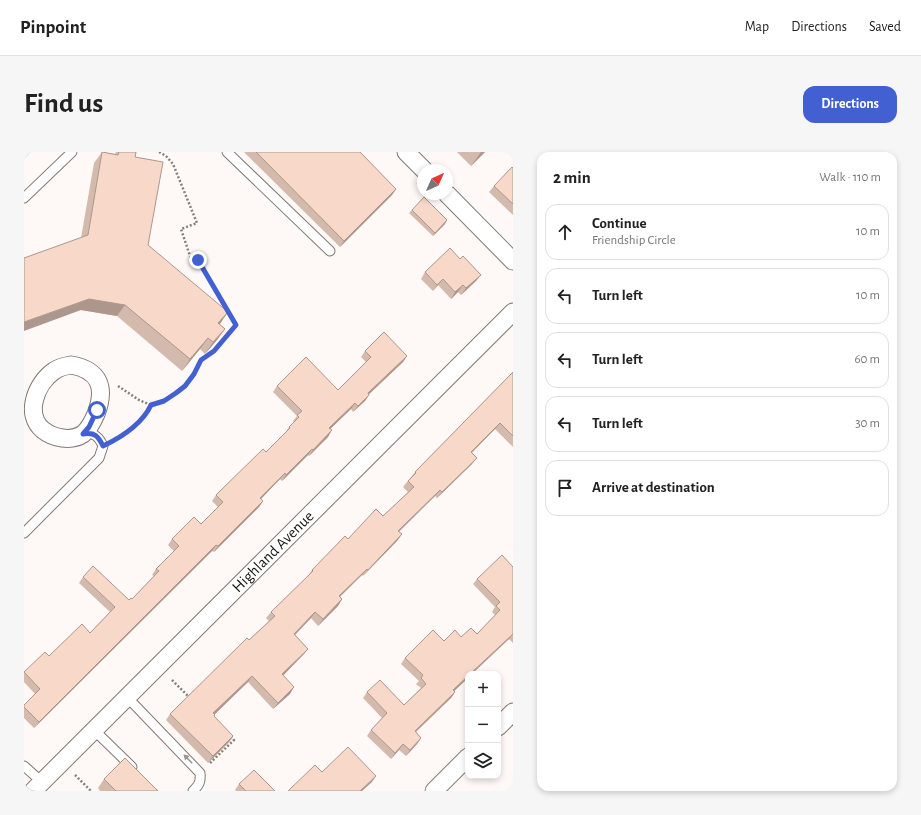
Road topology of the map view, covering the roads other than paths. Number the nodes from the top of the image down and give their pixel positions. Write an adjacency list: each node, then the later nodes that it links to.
1 (72, 152): 5 (lane)
2 (227, 152): 7 (lane)
3 (406, 152): 4 (street)
4 (418, 164)
5 (24, 198)
6 (453, 200): 8 (street)
7 (330, 251)
8 (513, 260)
9 (513, 312): 13 (street, Highland Avenue)
10 (28, 408): 11 (street); 11 (street)
11 (83, 434): 12 (lane)
12 (24, 533)
13 (127, 697): 16 (street, Highland Avenue); 21 (lane, one-way to 13)
14 (513, 712): 15 (street)
15 (501, 724)
16 (94, 730): 19 (lane); 20 (street, Highland Avenue)
17 (465, 760): 22 (street)
18 (24, 766): 20 (lane)
19 (140, 775)
20 (37, 787)
21 (193, 791)
22 (434, 791)

